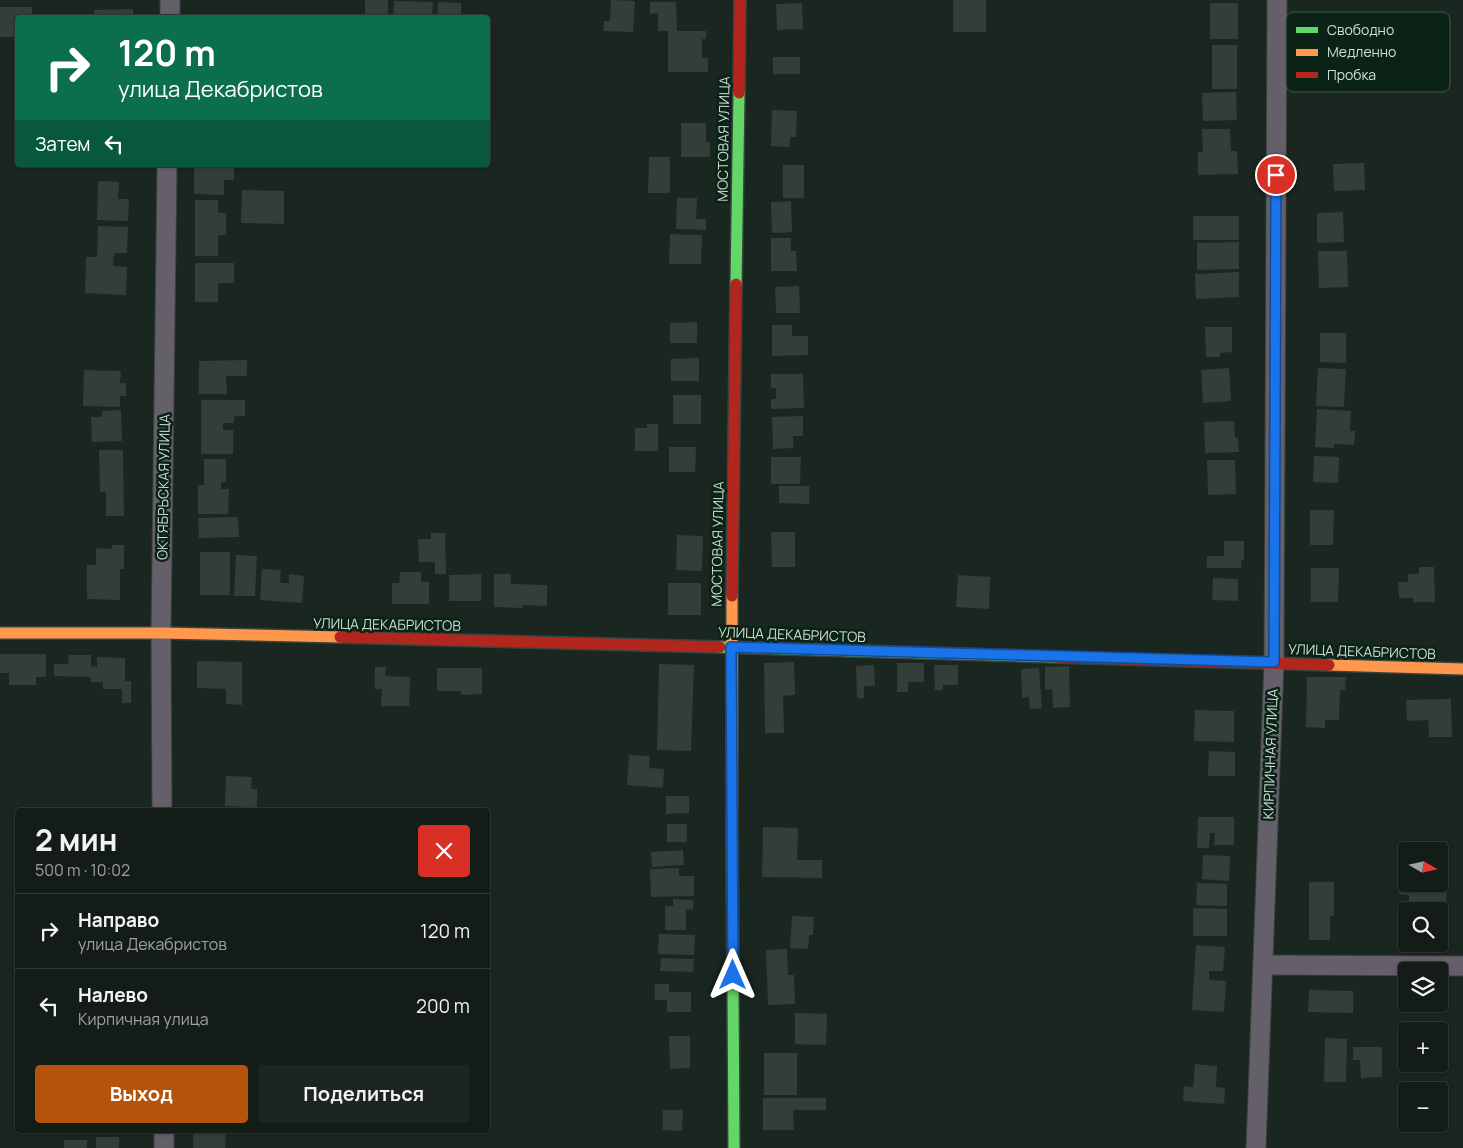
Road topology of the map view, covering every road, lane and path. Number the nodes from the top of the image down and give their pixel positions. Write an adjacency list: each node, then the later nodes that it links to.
1 (170, 0): 4 (street)
2 (740, 0): 8 (street, МОСТОВАЯ УЛИЦА)
3 (1277, 0): 9 (street, КИРПИЧНАЯ УЛИЦА)
4 (170, 15)
5 (167, 167): 7 (street, ОКТЯБРЬСКАЯ УЛИЦА)
6 (0, 633): 7 (street, УЛИЦА ДЕКАБРИСТОВ)
7 (160, 633): 8 (street, УЛИЦА ДЕКАБРИСТОВ); 11 (street, ОКТЯБРЬСКАЯ УЛИЦА)
8 (731, 647): 9 (street, УЛИЦА ДЕКАБРИСТОВ); 16 (street, МОСТОВАЯ УЛИЦА)
9 (1274, 662): 10 (street, УЛИЦА ДЕКАБРИСТОВ); 12 (street, КИРПИЧНАЯ УЛИЦА)
10 (1463, 669)
11 (162, 808)
12 (1263, 965): 13 (street); 17 (street, КИРПИЧНАЯ УЛИЦА)
13 (1463, 966)
14 (164, 1133): 15 (street)
15 (164, 1148)
16 (734, 1148)
17 (1256, 1148)

